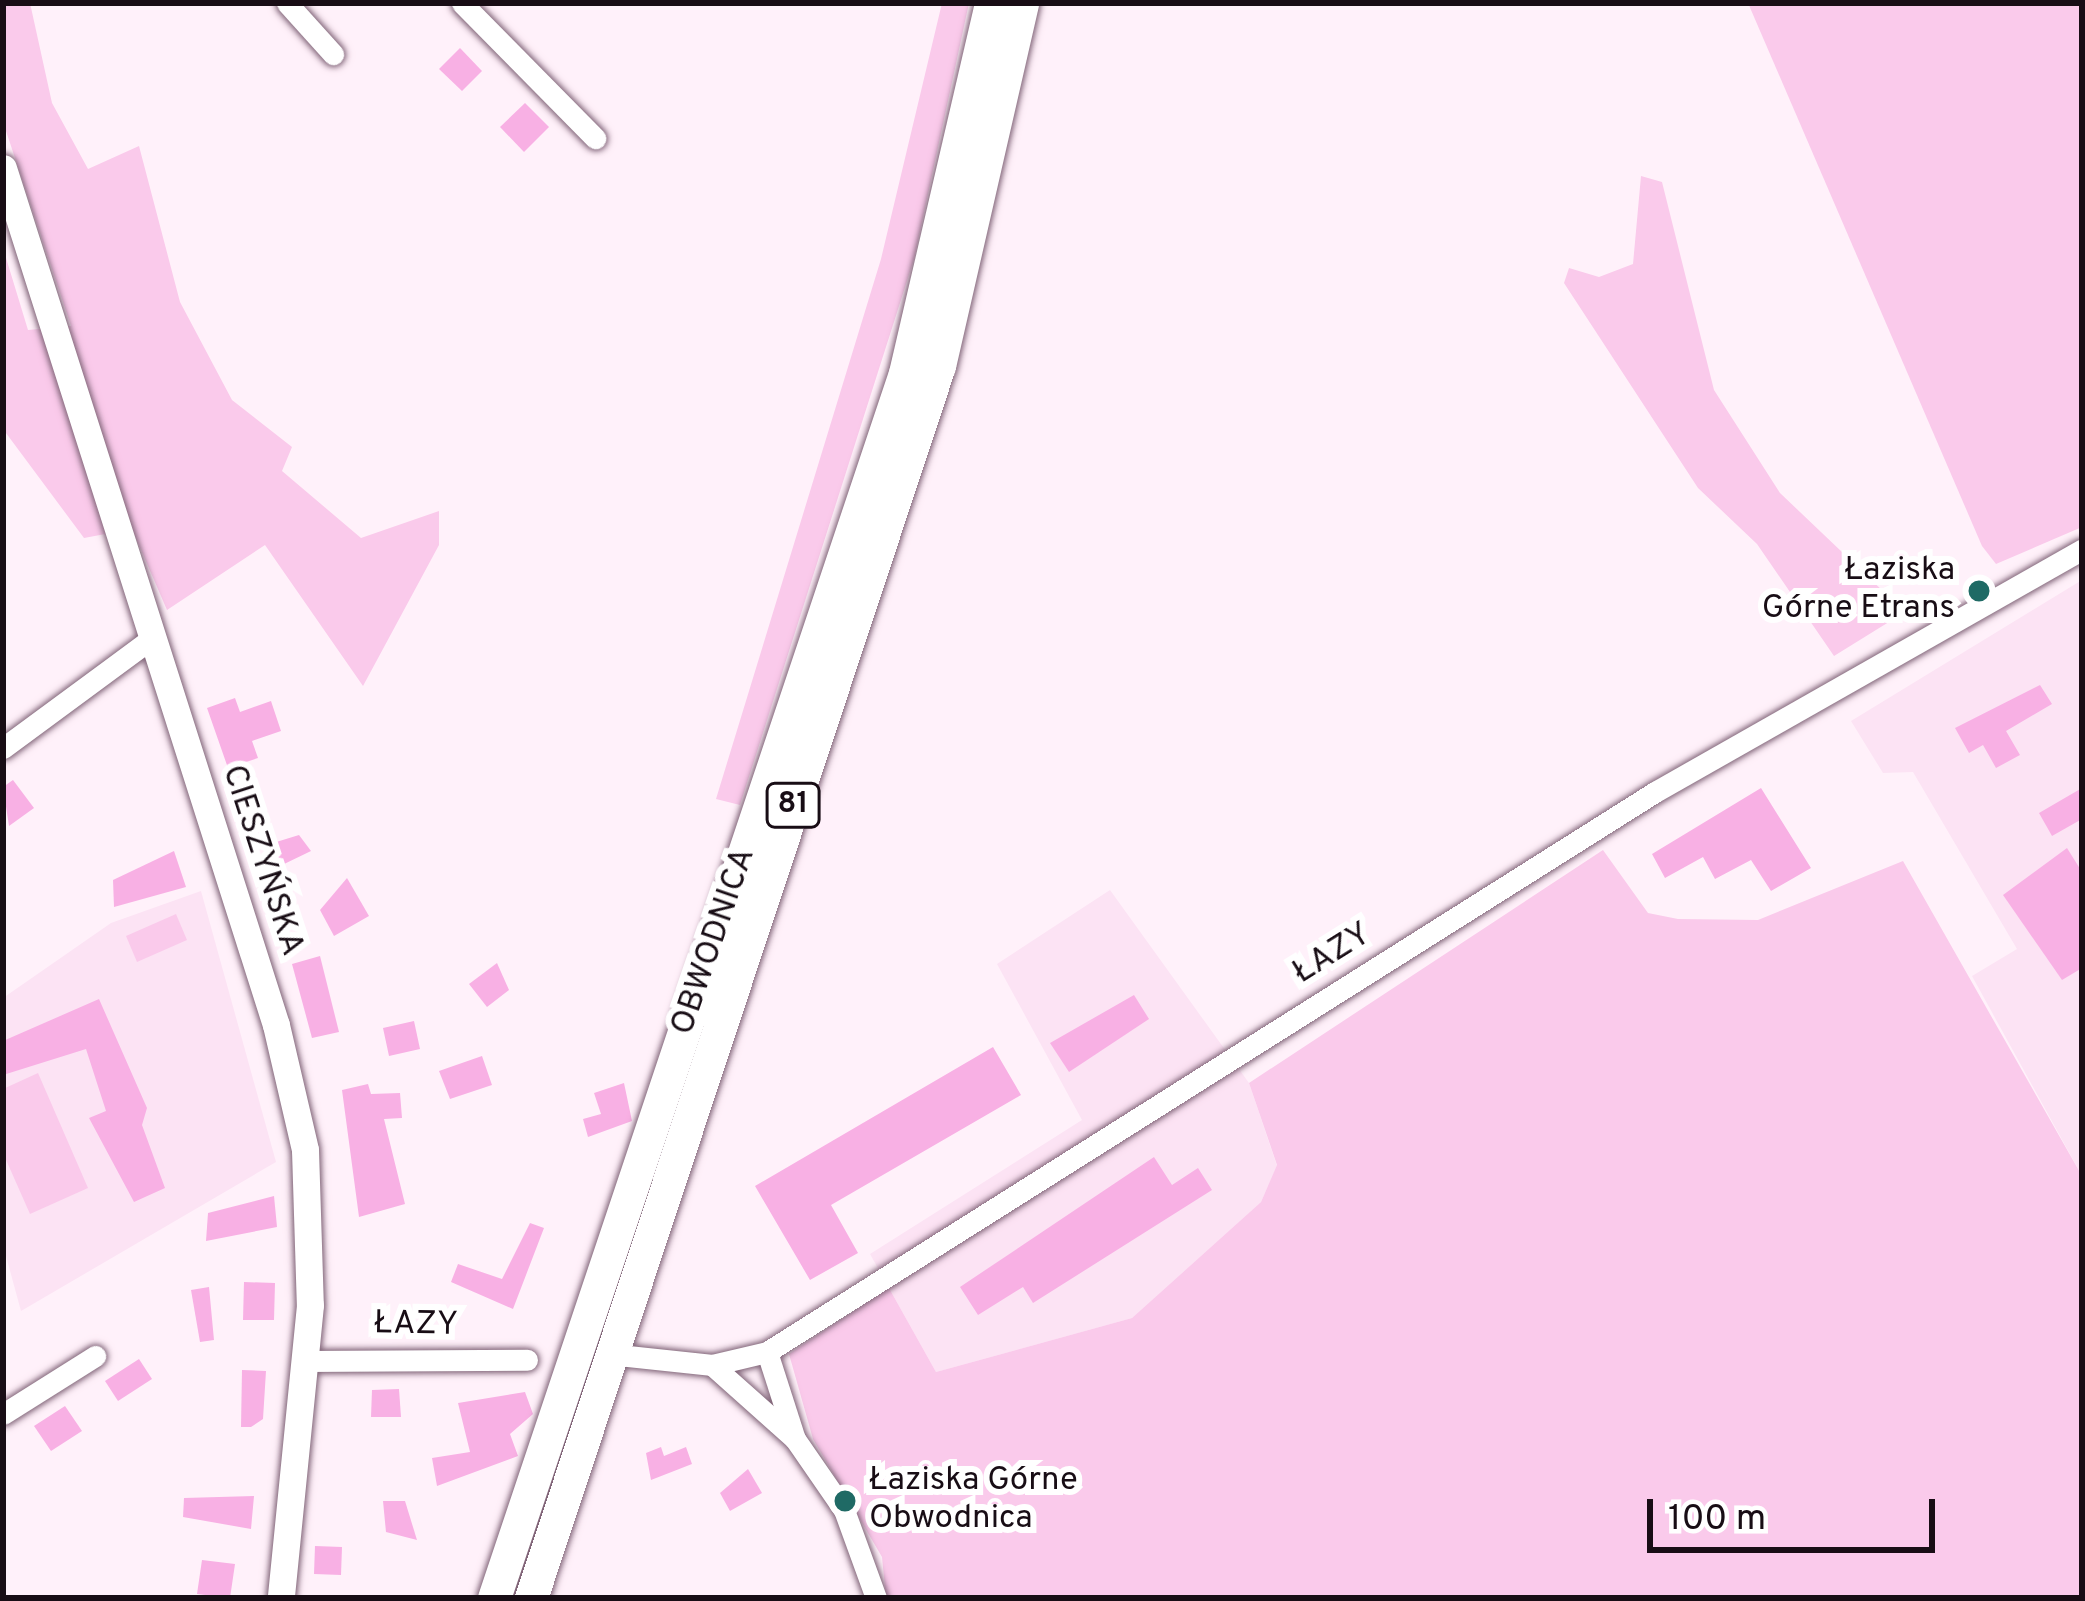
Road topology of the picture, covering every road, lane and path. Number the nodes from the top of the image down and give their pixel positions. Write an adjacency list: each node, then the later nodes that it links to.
1 (287, 3): 5 (street)
2 (462, 3): 6 (street)
3 (991, 3): 20 (main road, OBWODNICA / 81)
4 (1022, 3): 12 (main road, OBWODNICA / 81)
5 (334, 54)
6 (595, 138)
7 (3, 168): 9 (street, CIESZYŃSKA)
8 (2082, 549): 11 (street, ŁAZY)
9 (151, 639): 10 (street); 14 (street, CIESZYŃSKA)
10 (3, 748)
11 (766, 1352): 16 (street, ŁAZY); 18 (street)
12 (609, 1354): 16 (street, ŁAZY); 21 (main road, OBWODNICA / 81)
13 (95, 1356): 17 (street)
14 (304, 1360): 15 (street, ŁAZY); 19 (street, CIESZYŃSKA)
15 (527, 1360)
16 (712, 1365): 18 (street)
17 (3, 1414)
18 (795, 1439): 22 (street)
19 (281, 1598)
20 (494, 1598)
21 (532, 1598)
22 (876, 1598)

